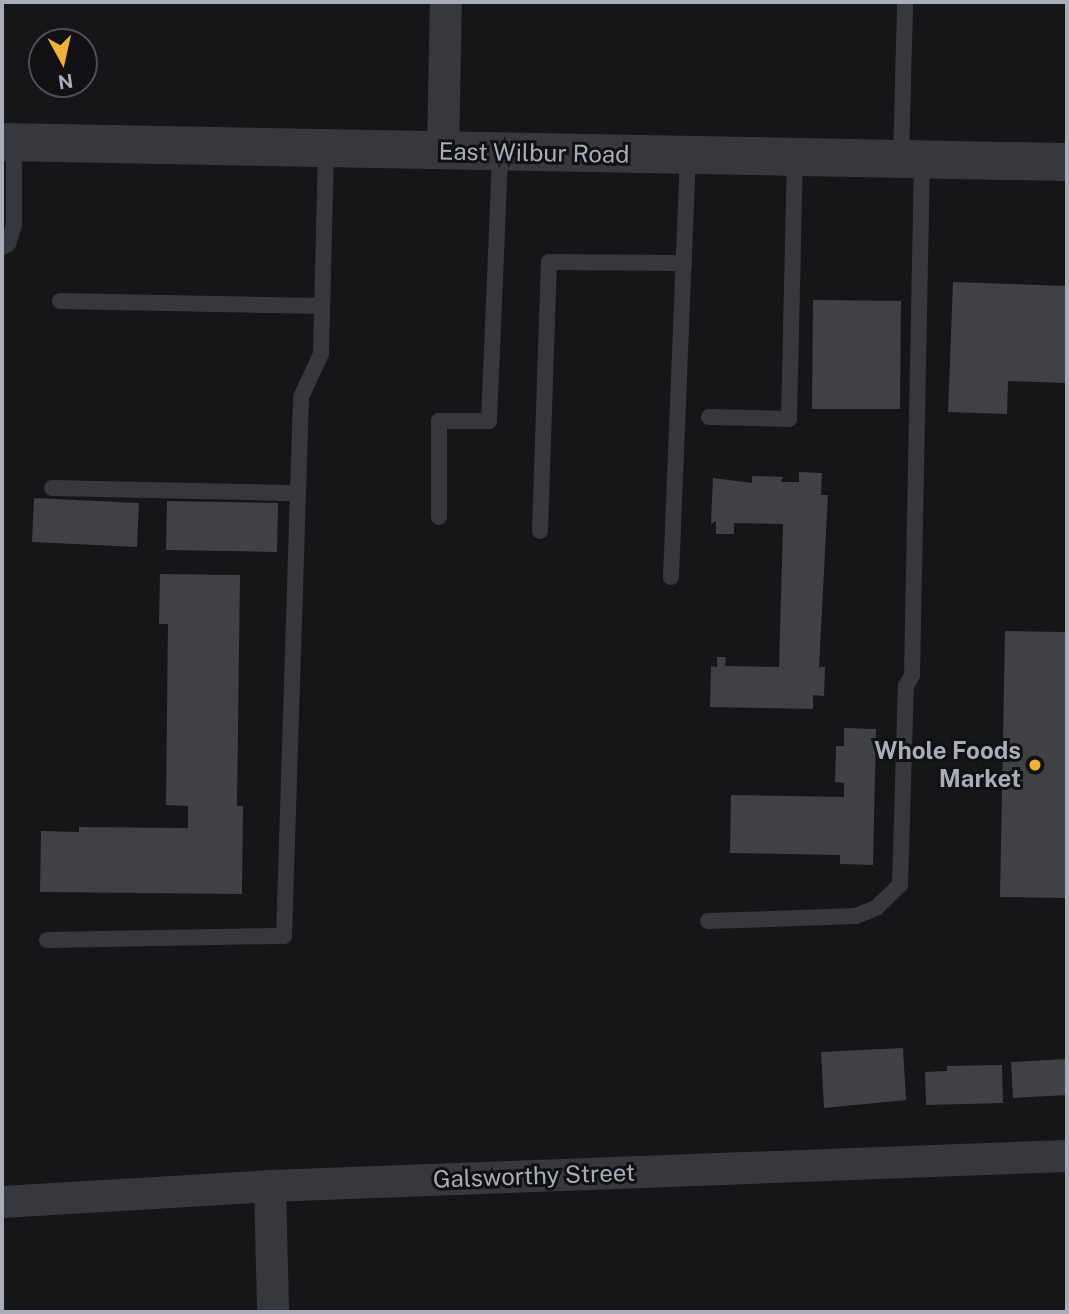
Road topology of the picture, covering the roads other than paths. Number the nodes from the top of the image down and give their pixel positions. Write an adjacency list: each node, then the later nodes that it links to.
1 (446, 2): 5 (street)
2 (905, 2): 9 (lane)
3 (8, 142): 4 (street, East Wilbur Road); 11 (lane)
4 (326, 150): 5 (street, East Wilbur Road); 14 (lane)
5 (443, 152): 6 (street, East Wilbur Road)
6 (500, 153): 7 (street, East Wilbur Road); 18 (lane)
7 (688, 156): 8 (street, East Wilbur Road); 12 (lane)
8 (795, 158): 9 (street, East Wilbur Road); 15 (lane)
9 (911, 159): 10 (street, East Wilbur Road); 21 (lane)
10 (1067, 162)
11 (2, 247)
12 (684, 263): 19 (lane); 20 (lane)
13 (60, 301): 14 (lane)
14 (321, 306): 17 (lane)
15 (709, 417)
16 (52, 488): 17 (lane)
17 (298, 493): 22 (lane)
18 (439, 517)
19 (540, 531)
20 (671, 577)
21 (708, 921)
22 (47, 940)
23 (1067, 1156): 24 (street, Galsworthy Street)
24 (270, 1186): 25 (street, Galsworthy Street); 26 (street)
25 (2, 1202)
26 (273, 1312)

